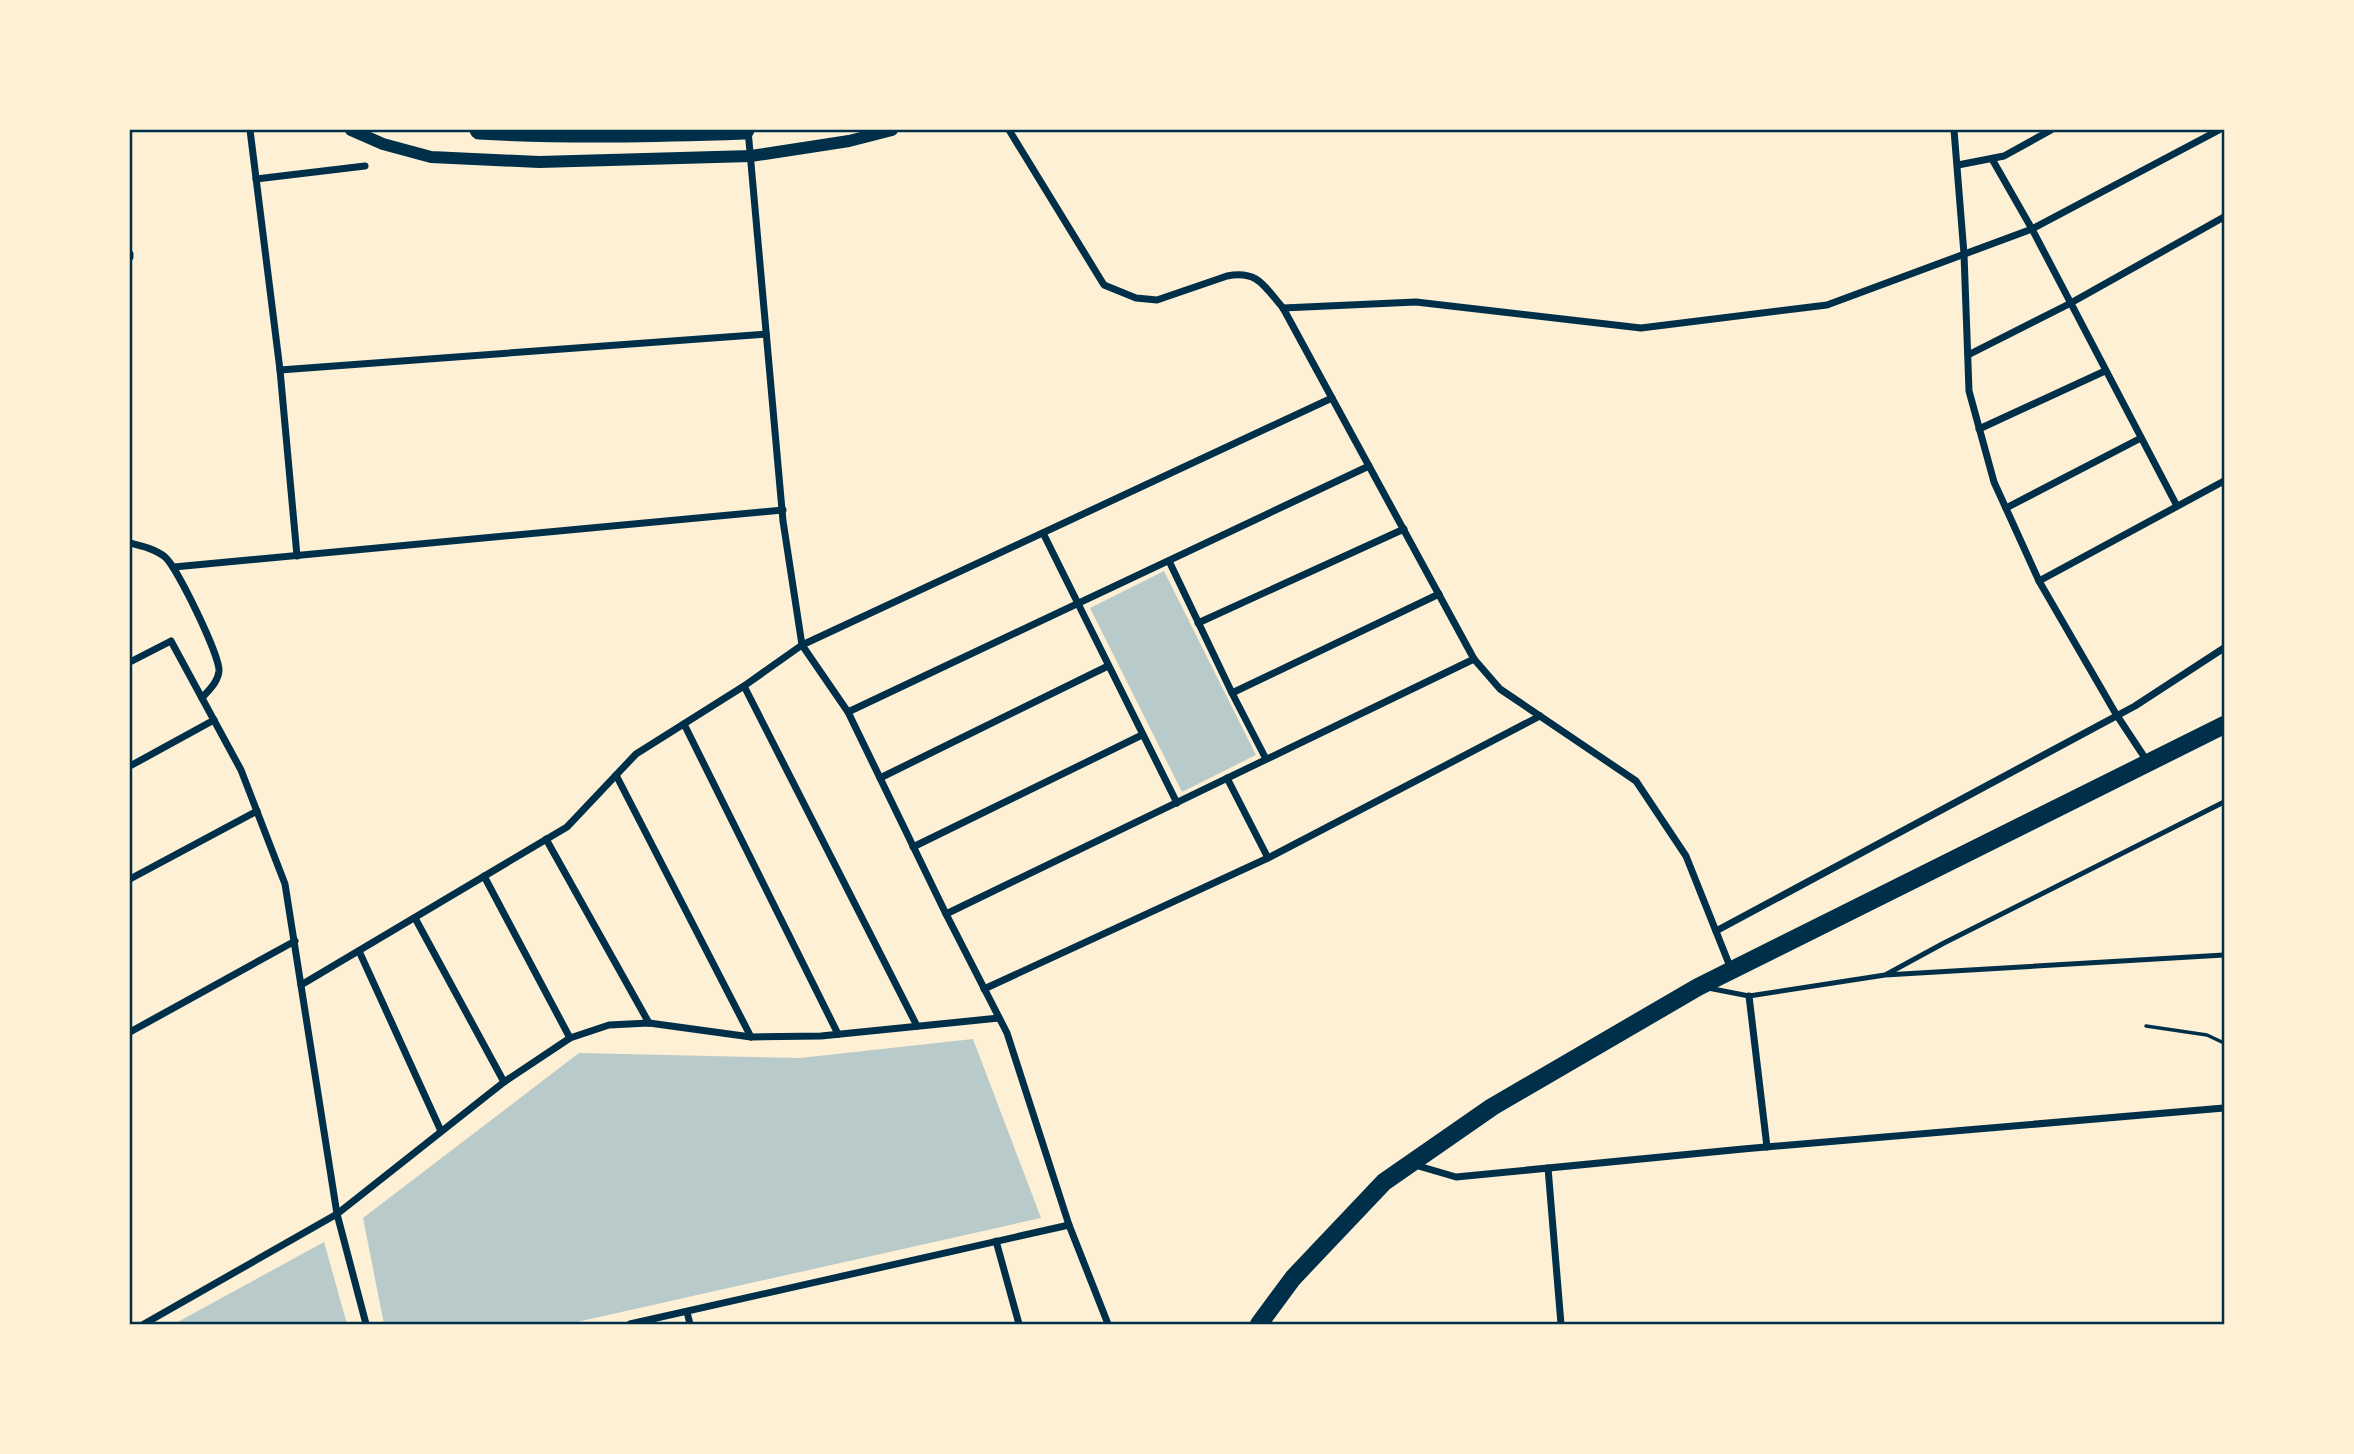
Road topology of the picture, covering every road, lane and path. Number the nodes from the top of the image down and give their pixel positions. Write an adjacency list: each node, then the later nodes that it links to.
1 (250, 130): 14 (street)
2 (351, 130): 10 (street)
3 (479, 130): 4 (highway)
4 (746, 130): 10 (street)
5 (892, 130): 10 (street)
6 (1009, 130): 19 (street)
7 (1954, 130): 12 (street)
8 (2051, 130): 11 (street)
9 (2219, 130): 16 (street)
10 (751, 156): 20 (street)
11 (1992, 159): 12 (street); 16 (street)
12 (1958, 164): 17 (street)
13 (365, 166): 14 (street)
14 (256, 178): 22 (street)
15 (2224, 217): 18 (street)
16 (2032, 229): 17 (street); 18 (street)
17 (1964, 254): 19 (street); 21 (street)
18 (2069, 304): 21 (street); 23 (street)
19 (1283, 308): 24 (street)
20 (766, 334): 22 (street); 31 (street)
21 (1968, 355): 25 (street)
22 (280, 370): 35 (street)
23 (2105, 371): 25 (street); 26 (street)
24 (1332, 398): 27 (street); 33 (street)
25 (1979, 429): 30 (street)
26 (2141, 438): 29 (street); 30 (street)
27 (1369, 466): 32 (street); 36 (street)
28 (2224, 481): 29 (street)
29 (2177, 506): 38 (street)
30 (2006, 508): 38 (street)
31 (783, 510): 35 (street); 42 (street)
32 (1404, 530): 39 (street); 41 (street)
33 (1043, 533): 40 (street); 42 (street)
34 (130, 543): 37 (street)
35 (297, 556): 37 (street)
36 (1169, 561): 40 (street); 41 (street)
37 (174, 568): 49 (street)
38 (2039, 581): 51 (street)
39 (1439, 594): 44 (street); 48 (street)
40 (1077, 604): 46 (street); 50 (street)
41 (1198, 623): 48 (street)
42 (802, 645): 47 (street); 50 (street)
43 (2224, 648): 51 (street)
44 (1474, 659): 52 (street); 57 (street)
45 (130, 662): 49 (street)
46 (1108, 666): 56 (street); 61 (street)
47 (744, 686): 54 (street); 85 (street)
48 (1232, 693): 57 (street)
49 (202, 698): 53 (street)
50 (848, 712): 61 (street)
51 (2116, 714): 58 (street); 73 (street)
52 (1540, 716): 68 (street); 73 (street)
53 (214, 720): 59 (street); 65 (street)
54 (684, 724): 60 (street); 88 (street)
55 (2224, 725): 58 (main road)
56 (1142, 735): 64 (street); 67 (street)
57 (1266, 759): 62 (street)
58 (2148, 763): 77 (main road)
59 (130, 766)
60 (616, 775): 66 (street); 90 (street)
61 (880, 778): 67 (street)
62 (1227, 778): 64 (street); 68 (street)
63 (2224, 802): 78 (lane)
64 (1177, 803): 71 (street)
65 (257, 811): 70 (street); 74 (street)
66 (546, 839): 69 (street); 84 (street)
67 (914, 847): 71 (street)
68 (1268, 858): 81 (street)
69 (484, 876): 72 (street); 89 (street)
70 (130, 879)
71 (946, 914): 81 (street)
72 (415, 918): 75 (street); 92 (street)
73 (1716, 931): 77 (street)
74 (295, 941): 79 (street); 87 (street)
75 (359, 951): 79 (street); 94 (street)
76 (2224, 955): 78 (lane)
77 (1731, 970): 80 (main road)
78 (1885, 975): 82 (lane)
79 (301, 985): 98 (street)
80 (1698, 986): 82 (lane); 96 (main road)
81 (984, 989): 83 (street)
82 (1749, 996): 95 (street)
83 (999, 1018): 85 (street); 99 (street)
84 (649, 1023): 89 (street); 90 (street)
85 (917, 1026): 88 (street)
86 (2146, 1026): 91 (path)
87 (130, 1032)
88 (838, 1034): 90 (street)
89 (570, 1038): 92 (street)
90 (751, 1038)
91 (2224, 1043)
92 (503, 1082): 94 (street)
93 (2224, 1108): 95 (street)
94 (442, 1131): 98 (street)
95 (1767, 1147): 97 (street)
96 (1411, 1164): 97 (street); 108 (main road)
97 (1548, 1168): 109 (street)
98 (337, 1214): 102 (street); 103 (street)
99 (1069, 1224): 100 (street); 107 (street)
100 (996, 1241): 101 (street); 106 (street)
101 (687, 1312): 104 (street); 105 (street)
102 (144, 1325)
103 (366, 1325)
104 (630, 1325)
105 (690, 1325)
106 (1019, 1325)
107 (1108, 1325)
108 (1259, 1325)
109 (1561, 1325)

